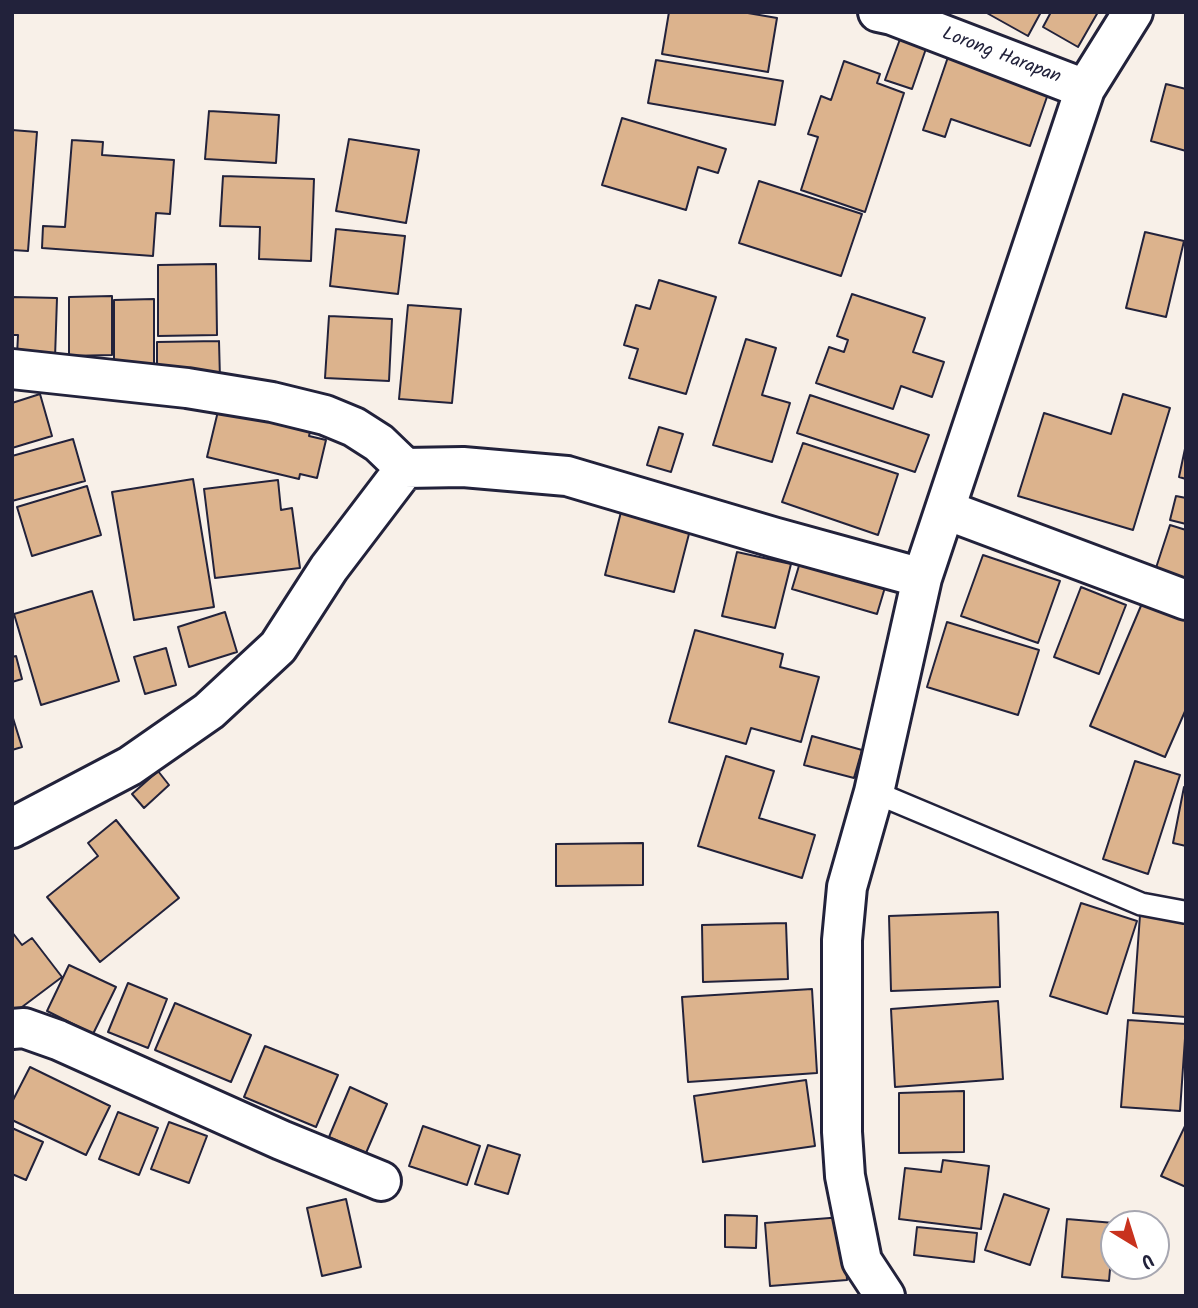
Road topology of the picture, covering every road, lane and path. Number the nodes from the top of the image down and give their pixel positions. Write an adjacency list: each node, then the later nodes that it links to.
1 (878, 12): 3 (street, Lorong Harapan)
2 (1133, 12): 3 (street)
3 (1085, 89): 6 (street)
4 (12, 369): 5 (street)
5 (405, 468): 7 (street); 10 (street)
6 (946, 510): 7 (street); 8 (street)
7 (922, 578): 9 (street)
8 (1186, 600)
9 (874, 792): 11 (lane); 14 (street)
10 (12, 828)
11 (1184, 912)
12 (12, 1028): 13 (street)
13 (381, 1181)
14 (885, 1296)

